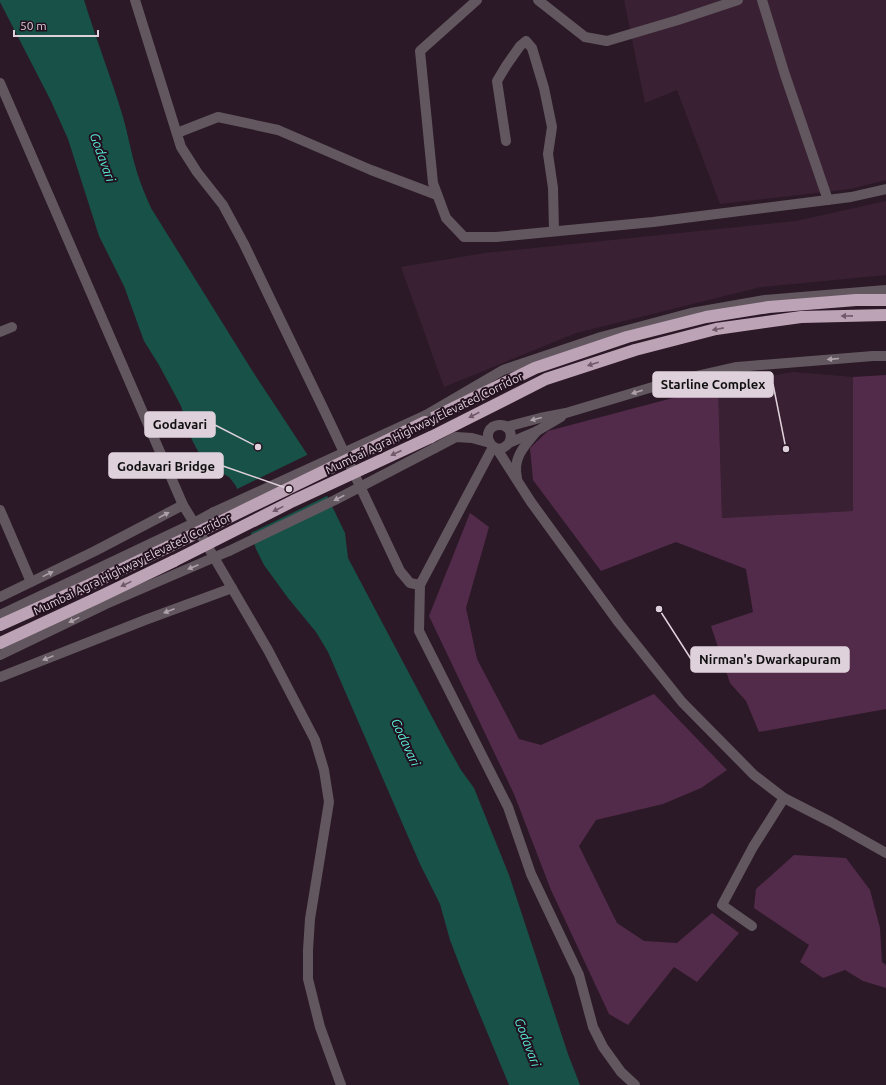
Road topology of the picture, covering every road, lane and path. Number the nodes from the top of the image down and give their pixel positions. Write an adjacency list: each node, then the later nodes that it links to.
1 (135, 0): 7 (street)
2 (477, 0): 10 (street)
3 (538, 0): 4 (street)
4 (738, 0)
5 (762, 0): 11 (street)
6 (0, 83): 26 (street)
7 (177, 133): 10 (street); 31 (street)
8 (506, 141): 12 (street)
9 (886, 189): 11 (street)
10 (437, 195): 12 (street)
11 (828, 200): 12 (street)
12 (554, 231)
13 (886, 290): 28 (street, bridge)
14 (886, 300): 35 (highway, Mumbai Agra Highway Elevated Corridor, bridge)
15 (886, 315): 36 (highway, Mumbai Agra Highway Elevated Corridor, one-way to 36, bridge)
16 (12, 327): 17 (street)
17 (0, 332)
18 (886, 356): 19 (street, one-way to 19)
19 (566, 413): 20 (street, one-way to 20); 21 (street)
20 (506, 427): 22 (street); 23 (street)
21 (537, 431): 22 (street); 24 (street)
22 (510, 443): 23 (street); 24 (street)
23 (493, 446): 25 (street); 29 (street, one-way to 29, bridge); 31 (street)
24 (517, 463): 25 (street)
25 (519, 484): 39 (street)
26 (182, 505): 28 (street); 30 (street, one-way to 26)
27 (0, 510): 30 (street)
28 (194, 523): 29 (street); 34 (street)
29 (214, 558): 32 (street); 37 (street, one-way to 37)
30 (31, 582): 33 (street)
31 (420, 585): 43 (street)
32 (232, 588): 38 (street, one-way to 38); 42 (street)
33 (0, 597)
34 (0, 615)
35 (0, 625)
36 (0, 643)
37 (0, 655)
38 (0, 677)
39 (784, 798): 40 (street); 41 (street)
40 (886, 853)
41 (752, 926)
42 (341, 1085)
43 (635, 1085)

